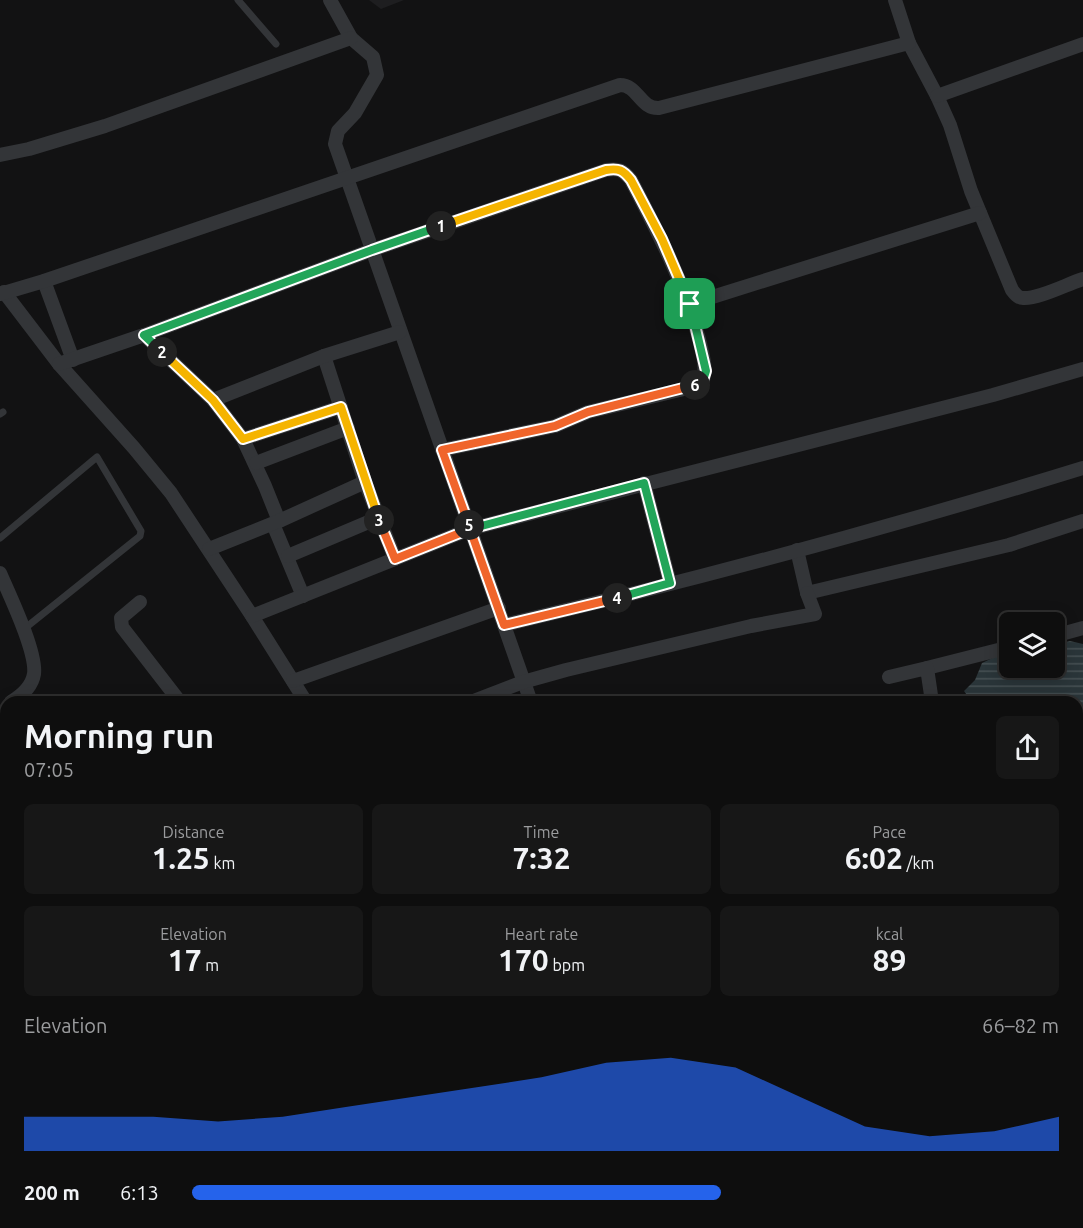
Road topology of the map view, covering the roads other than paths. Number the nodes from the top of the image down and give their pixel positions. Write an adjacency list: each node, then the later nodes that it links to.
1 (238, 0): 6 (lane)
2 (330, 0): 4 (street)
3 (895, 0): 5 (street)
4 (351, 38): 9 (street); 10 (street)
5 (909, 43): 8 (street); 10 (street)
6 (276, 44)
7 (1083, 44): 8 (street)
8 (937, 96): 11 (street)
9 (0, 155)
10 (346, 178): 12 (street); 14 (street)
11 (980, 213): 13 (street); 16 (street)
12 (372, 250): 16 (street); 17 (street); 18 (street)
13 (1083, 279)
14 (44, 281): 15 (street); 20 (street)
15 (2, 293): 20 (street)
16 (690, 304): 26 (street)
17 (400, 332): 19 (street); 26 (street)
18 (144, 335): 20 (street); 22 (street)
19 (324, 356): 22 (street); 23 (street)
20 (66, 362): 36 (street)
21 (1083, 369): 30 (street)
22 (213, 400): 25 (street)
23 (341, 407): 24 (street); 25 (street)
24 (348, 428): 27 (street); 29 (street)
25 (243, 439): 27 (street)
26 (442, 450): 34 (street)
27 (256, 463): 33 (street)
28 (1083, 468): 37 (street)
29 (365, 482): 31 (street); 33 (street)
30 (644, 483): 34 (street); 41 (street)
31 (378, 518): 38 (street); 39 (street)
32 (1083, 521): 42 (street)
33 (276, 523): 36 (street); 38 (street)
34 (470, 529): 39 (street); 45 (street)
35 (0, 538): 49 (lane)
36 (209, 549): 46 (street)
37 (797, 550): 41 (street); 42 (street)
38 (288, 556): 43 (street)
39 (395, 559): 43 (street)
40 (0, 573): 49 (street)
41 (670, 583): 47 (street)
42 (807, 593): 55 (street)
43 (303, 596): 46 (street)
44 (140, 602): 57 (street)
45 (498, 608): 47 (street); 54 (street)
46 (252, 616): 54 (street)
47 (504, 625): 55 (street)
48 (1083, 628): 50 (street)
49 (24, 629): 56 (street)
50 (1065, 633)
51 (999, 650): 52 (street)
52 (927, 668): 53 (street); 61 (street)
53 (889, 677)
54 (293, 681): 58 (street)
55 (523, 682): 59 (street); 60 (street)
56 (19, 696)
57 (175, 696)
58 (302, 696)
59 (487, 696)
60 (529, 696)
61 (932, 696)

